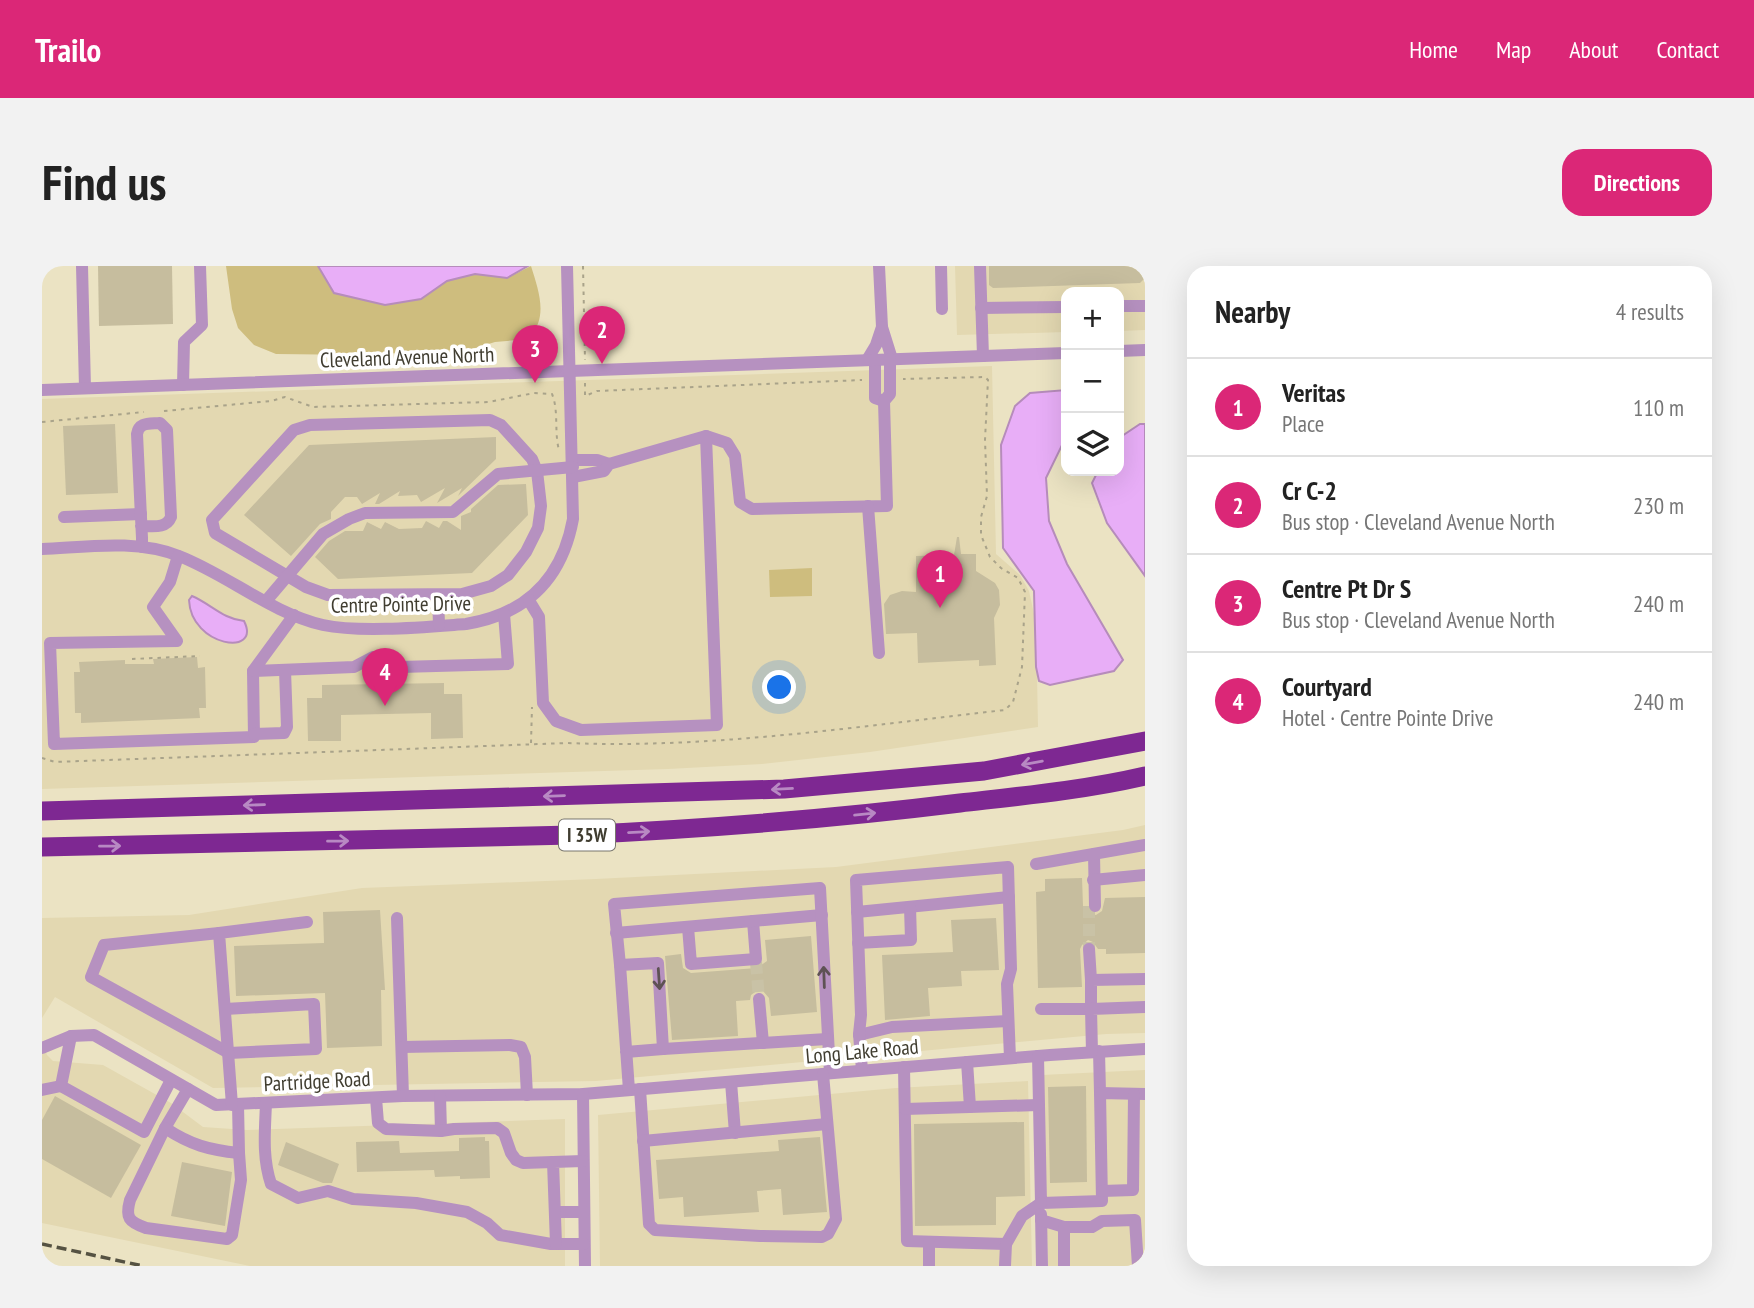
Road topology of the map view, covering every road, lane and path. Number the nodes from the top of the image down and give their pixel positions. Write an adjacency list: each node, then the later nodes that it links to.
1 (82, 266): 25 (street)
2 (200, 266): 24 (street)
3 (567, 266): 21 (street, Centre Pointe Drive)
4 (583, 266): 15 (path)
5 (880, 266): 13 (street)
6 (941, 266): 12 (street)
7 (980, 266): 11 (street)
8 (1124, 306): 9 (street)
9 (1145, 306)
10 (1061, 307): 11 (street)
11 (981, 308): 18 (street)
12 (942, 309)
13 (882, 327): 19 (street); 20 (street)
14 (1145, 350): 16 (street)
15 (585, 351)
16 (1124, 351)
17 (1061, 353): 18 (street, Cleveland Avenue North)
18 (983, 356): 19 (street, Cleveland Avenue North)
19 (891, 359): 20 (street, Cleveland Avenue North); 22 (street)
20 (871, 360): 21 (street, Cleveland Avenue North); 23 (street)
21 (569, 371): 24 (street, Cleveland Avenue North); 33 (street, Centre Pointe Drive)
22 (890, 379): 28 (street); 57 (path)
23 (875, 380): 27 (path); 28 (street)
24 (183, 385): 25 (street, Cleveland Avenue North)
25 (85, 388): 26 (street, Cleveland Avenue North)
26 (42, 390)
27 (585, 396)
28 (884, 401): 35 (street)
29 (157, 411): 33 (path)
30 (145, 412): 31 (path)
31 (42, 422)
32 (706, 436): 33 (street); 35 (street); 43 (street)
33 (570, 468): 34 (street); 43 (street, Centre Pointe Drive)
34 (537, 471): 41 (street); 41 (street); 42 (street)
35 (868, 506): 48 (street)
36 (64, 517): 37 (street)
37 (141, 520): 37 (street); 38 (street)
38 (142, 547): 39 (street, Centre Pointe Drive); 40 (street, Centre Pointe Drive)
39 (42, 549)
40 (178, 556): 44 (street, Centre Pointe Drive); 53 (street)
41 (286, 575): 42 (street); 44 (street)
42 (438, 595): 47 (street)
43 (528, 599): 45 (street, Centre Pointe Drive)
44 (266, 601): 46 (street, Centre Pointe Drive)
45 (504, 614): 47 (street, Centre Pointe Drive); 51 (street)
46 (294, 615): 47 (street, Centre Pointe Drive); 52 (street)
47 (439, 625)
48 (879, 653)
49 (200, 656): 50 (path)
50 (132, 659)
51 (285, 670): 52 (street); 53 (street)
52 (253, 671): 53 (street)
53 (254, 734)
54 (1145, 736): 56 (highway)
55 (1145, 741): 56 (highway, I 35W)
56 (1100, 751): 59 (highway, I 35W, one-way to 59)
57 (42, 758)
58 (1140, 778): 61 (highway, I 35W, one-way to 58)
59 (42, 811)
60 (1145, 845): 62 (street)
61 (42, 847)
62 (1094, 854): 63 (street); 65 (street)
63 (1036, 864)
64 (1145, 875): 65 (street)
65 (1093, 880): 67 (street)
66 (1009, 897): 68 (street); 69 (street); 87 (street)
67 (1092, 906)
68 (910, 907): 69 (street); 77 (street)
69 (857, 912): 77 (street)
70 (822, 915): 72 (street); 76 (street); 90 (street, one-way to 70)
71 (397, 918): 92 (street)
72 (753, 921): 74 (street); 74 (street)
73 (307, 922): 75 (street)
74 (688, 927): 76 (street)
75 (219, 933): 84 (street); 98 (street)
76 (617, 933): 79 (street)
77 (858, 943): 88 (street)
78 (1092, 949): 81 (street)
79 (620, 965): 94 (street, one-way to 94); 97 (street)
80 (1145, 979): 81 (street)
81 (1093, 980): 86 (street)
82 (759, 999): 91 (street)
83 (1145, 1007): 86 (street)
84 (225, 1009): 98 (street); 98 (street)
85 (1041, 1009): 86 (street)
86 (1091, 1009): 96 (street)
87 (1008, 1021): 88 (street); 100 (street)
88 (859, 1035): 103 (street)
89 (71, 1036): 93 (street); 105 (street, Partridge Road); 107 (street)
90 (827, 1039): 91 (street); 104 (street)
91 (762, 1043): 94 (street)
92 (402, 1047): 114 (street); 115 (street)
93 (42, 1048)
94 (663, 1049): 97 (street)
95 (1145, 1049): 96 (street, Long Lake Road)
96 (1096, 1051): 99 (street, Long Lake Road); 111 (street)
97 (626, 1052): 110 (street)
98 (229, 1053): 119 (street)
99 (1038, 1056): 100 (street, Long Lake Road); 120 (street)
100 (1010, 1058): 101 (street, Long Lake Road)
101 (967, 1062): 102 (street, Long Lake Road); 121 (street)
102 (904, 1067): 103 (street, Long Lake Road); 122 (street)
103 (862, 1070): 104 (street, Long Lake Road)
104 (826, 1073): 106 (street, Long Lake Road); 123 (street)
105 (171, 1080): 107 (street); 108 (street, Partridge Road)
106 (731, 1082): 110 (street, Long Lake Road); 126 (street)
107 (61, 1086): 109 (street)
108 (188, 1089): 119 (street, Partridge Road); 124 (street)
109 (42, 1090)
110 (635, 1090): 112 (street, Long Lake Road); 127 (street)
111 (1100, 1093): 113 (street); 131 (street)
112 (583, 1094): 114 (street, Partridge Road); 129 (street)
113 (1139, 1094): 131 (street)
114 (527, 1095): 116 (street, Partridge Road)
115 (403, 1096): 116 (street, Partridge Road); 117 (street, Partridge Road)
116 (440, 1096): 125 (street)
117 (376, 1098): 118 (street, Partridge Road); 125 (street)
118 (266, 1103): 119 (street, Partridge Road); 138 (street)
119 (235, 1105): 128 (street)
120 (1038, 1105): 121 (street); 132 (street)
121 (970, 1107): 122 (street)
122 (905, 1109): 137 (street)
123 (827, 1124): 126 (street); 127 (street)
124 (166, 1128): 128 (street); 128 (street)
125 (441, 1131): 130 (street)
126 (735, 1133): 127 (street)
127 (643, 1141)
128 (239, 1153)
129 (583, 1161): 130 (street); 134 (street)
130 (553, 1162): 133 (street)
131 (1102, 1191): 132 (street)
132 (1041, 1203): 135 (street); 140 (street)
133 (555, 1212): 134 (street); 138 (street)
134 (584, 1212): 139 (street)
135 (1041, 1220): 136 (street); 144 (street)
136 (1064, 1227): 145 (street); 146 (street)
137 (929, 1242): 140 (street); 142 (street)
138 (556, 1244): 139 (street)
139 (584, 1244): 141 (street)
140 (1006, 1244): 143 (street)
141 (585, 1266)
142 (929, 1266)
143 (1006, 1266)
144 (1042, 1266)
145 (1064, 1266)
146 (1138, 1266)

